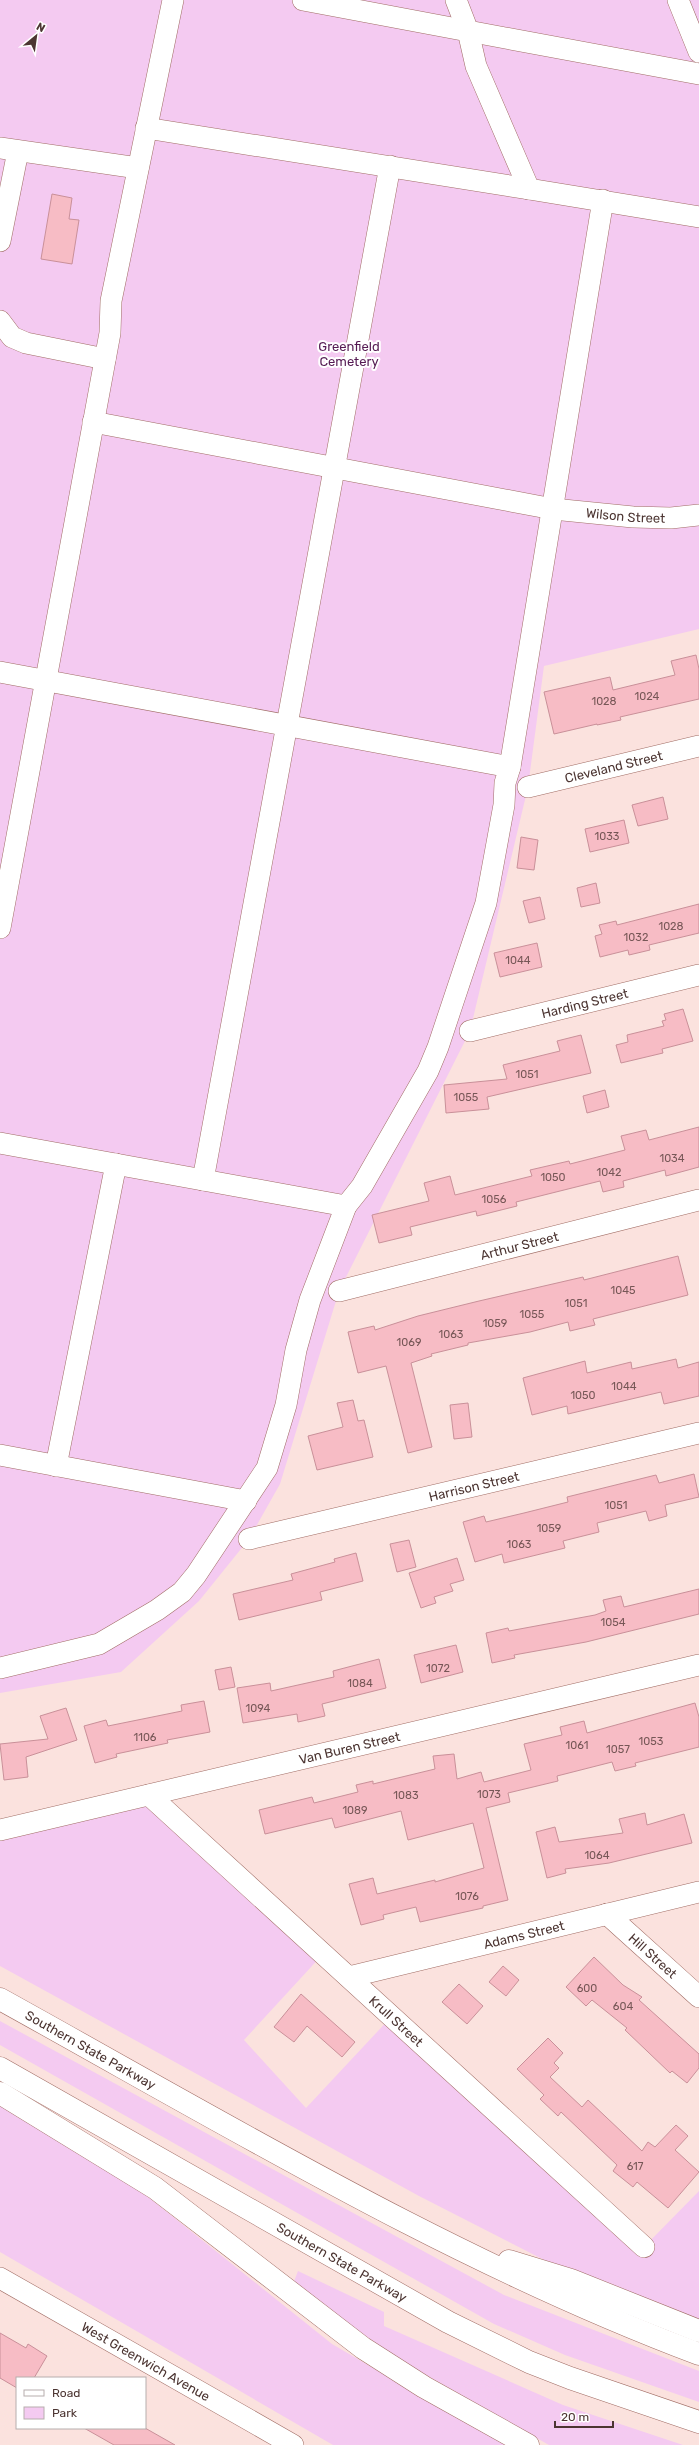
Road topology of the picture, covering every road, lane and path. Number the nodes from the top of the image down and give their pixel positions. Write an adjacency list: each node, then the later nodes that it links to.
1 (173, 0): 8 (street)
2 (304, 0): 5 (street)
3 (456, 0): 5 (street)
4 (678, 0): 6 (street)
5 (468, 31): 7 (street); 12 (street)
6 (699, 52)
7 (699, 74)
8 (146, 128): 10 (street); 11 (street)
9 (9, 149): 11 (street); 15 (street)
10 (390, 166): 12 (street); 19 (street)
11 (138, 168): 17 (street)
12 (529, 188): 13 (street)
13 (603, 200): 14 (street); 20 (street)
14 (699, 216)
15 (0, 241)
16 (0, 321): 17 (street)
17 (105, 359): 18 (street)
18 (93, 422): 19 (street, Wilson Street); 23 (street)
19 (334, 467): 20 (street, Wilson Street); 24 (street)
20 (553, 509): 21 (street, Wilson Street); 26 (street)
21 (699, 515)
22 (0, 672): 23 (street)
23 (46, 680): 24 (street); 28 (street)
24 (286, 725): 26 (street); 33 (street)
25 (699, 746): 27 (street, Cleveland Street)
26 (510, 767): 35 (street)
27 (528, 787)
28 (0, 928)
29 (699, 975): 30 (street, Harding Street)
30 (470, 1031)
31 (0, 1143): 32 (street)
32 (116, 1164): 33 (street); 39 (street)
33 (203, 1180): 35 (street)
34 (699, 1200): 36 (street, Arthur Street)
35 (346, 1206): 40 (street)
36 (339, 1291)
37 (699, 1433): 41 (street, Harrison Street)
38 (0, 1455): 39 (street)
39 (56, 1466): 40 (street)
40 (246, 1501): 43 (street)
41 (249, 1540)
42 (699, 1665): 44 (street, Van Buren Street)
43 (0, 1668)
44 (149, 1795): 45 (street, Van Buren Street); 48 (street, Krull Street)
45 (0, 1830)
46 (699, 1892): 47 (street, Adams Street)
47 (607, 1914): 48 (street, Adams Street); 49 (street, Hill Street)
48 (349, 1977): 54 (street, Krull Street)
49 (699, 1997)
50 (0, 1999): 53 (highway, Southern State Parkway)
51 (0, 2068): 58 (highway, Southern State Parkway)
52 (0, 2093): 60 (highway)
53 (439, 2239): 56 (highway); 57 (highway, Southern State Parkway)
54 (644, 2246)
55 (0, 2278): 59 (street, West Greenwich Avenue)
56 (699, 2331)
57 (699, 2354)
58 (699, 2422)
59 (293, 2445)
60 (528, 2445)

